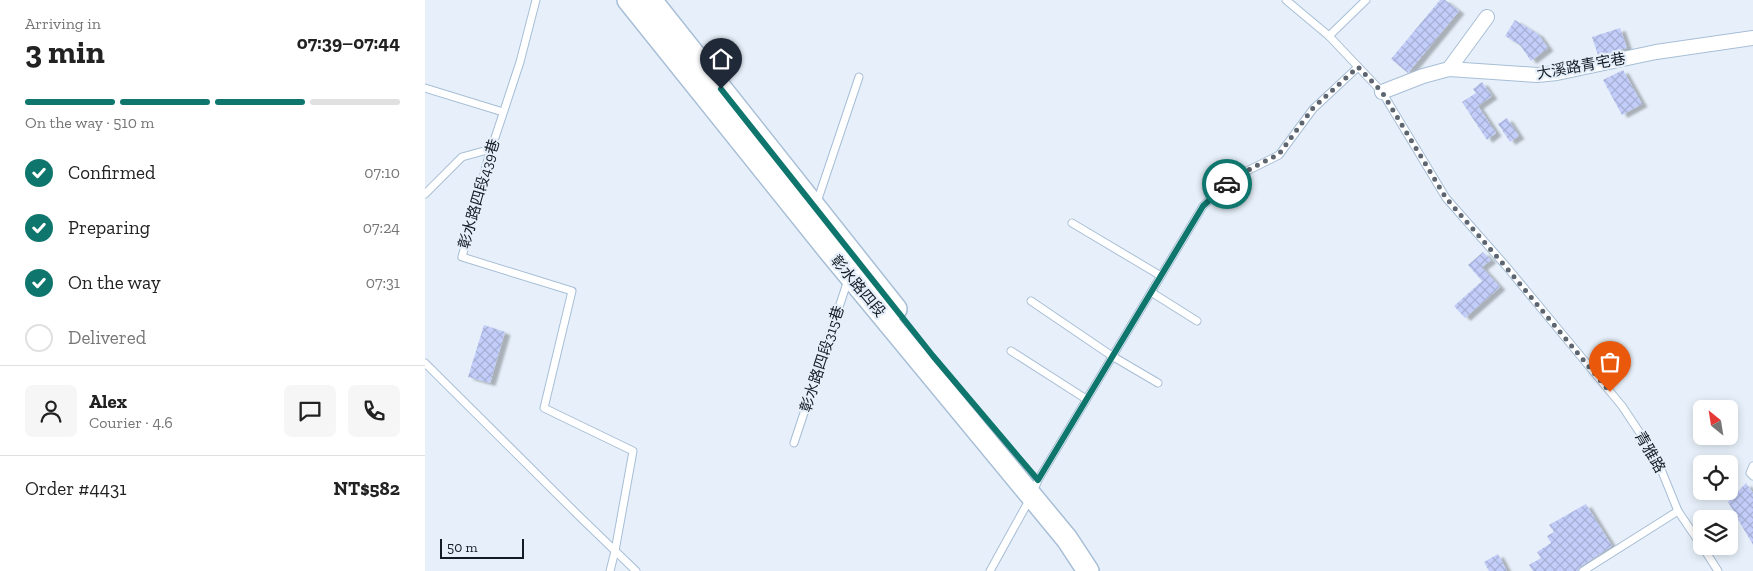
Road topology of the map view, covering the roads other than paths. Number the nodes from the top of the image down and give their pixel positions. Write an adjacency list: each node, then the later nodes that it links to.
1 (536, 0): 14 (lane, 彰水路四段439巷)
2 (628, 0): 19 (main road, 彰水路四段)
3 (651, 0): 17 (main road, 彰水路四段)
4 (1286, 0): 7 (lane, 青雅路)
5 (1366, 0): 7 (lane)
6 (1487, 17): 10 (street)
7 (1329, 36): 9 (lane, 青雅路)
8 (1753, 38): 10 (street, 大溪路青宅巷)
9 (1358, 67): 13 (lane, 青雅路); 21 (lane)
10 (1449, 69): 13 (street, 大溪路青宅巷)
11 (859, 77): 17 (lane)
12 (425, 88): 14 (lane)
13 (1382, 92): 34 (lane, 青雅路)
14 (503, 112): 15 (lane, 彰水路四段439巷)
15 (491, 149): 16 (lane); 36 (lane, 彰水路四段439巷)
16 (425, 194)
17 (815, 208): 19 (main road, 彰水路四段)
18 (1072, 223): 21 (lane)
19 (837, 247): 20 (main road, 彰水路四段); 33 (main road, 彰水路四段)
20 (850, 276): 30 (lane, 彰水路四段315巷); 33 (main road, 彰水路四段)
21 (1161, 276): 22 (lane)
22 (1151, 292): 24 (lane); 26 (lane)
23 (1031, 301): 26 (lane)
24 (1197, 321)
25 (1011, 351): 29 (lane)
26 (1112, 356): 28 (lane); 29 (lane)
27 (425, 363): 36 (lane)
28 (1158, 382)
29 (1086, 399): 33 (lane)
30 (794, 443)
31 (1753, 466): 32 (lane)
32 (1753, 476)
33 (1035, 487): 40 (lane); 41 (main road, 彰水路四段); 42 (main road, 彰水路四段)
34 (1678, 511): 35 (lane, 青雅路); 43 (lane)
35 (1693, 534)
36 (615, 551): 38 (lane); 39 (lane)
37 (1707, 555): 44 (lane, 青雅路)
38 (610, 571)
39 (636, 571)
40 (990, 571)
41 (1088, 571)
42 (1105, 571)
43 (1583, 571)
44 (1718, 571)

